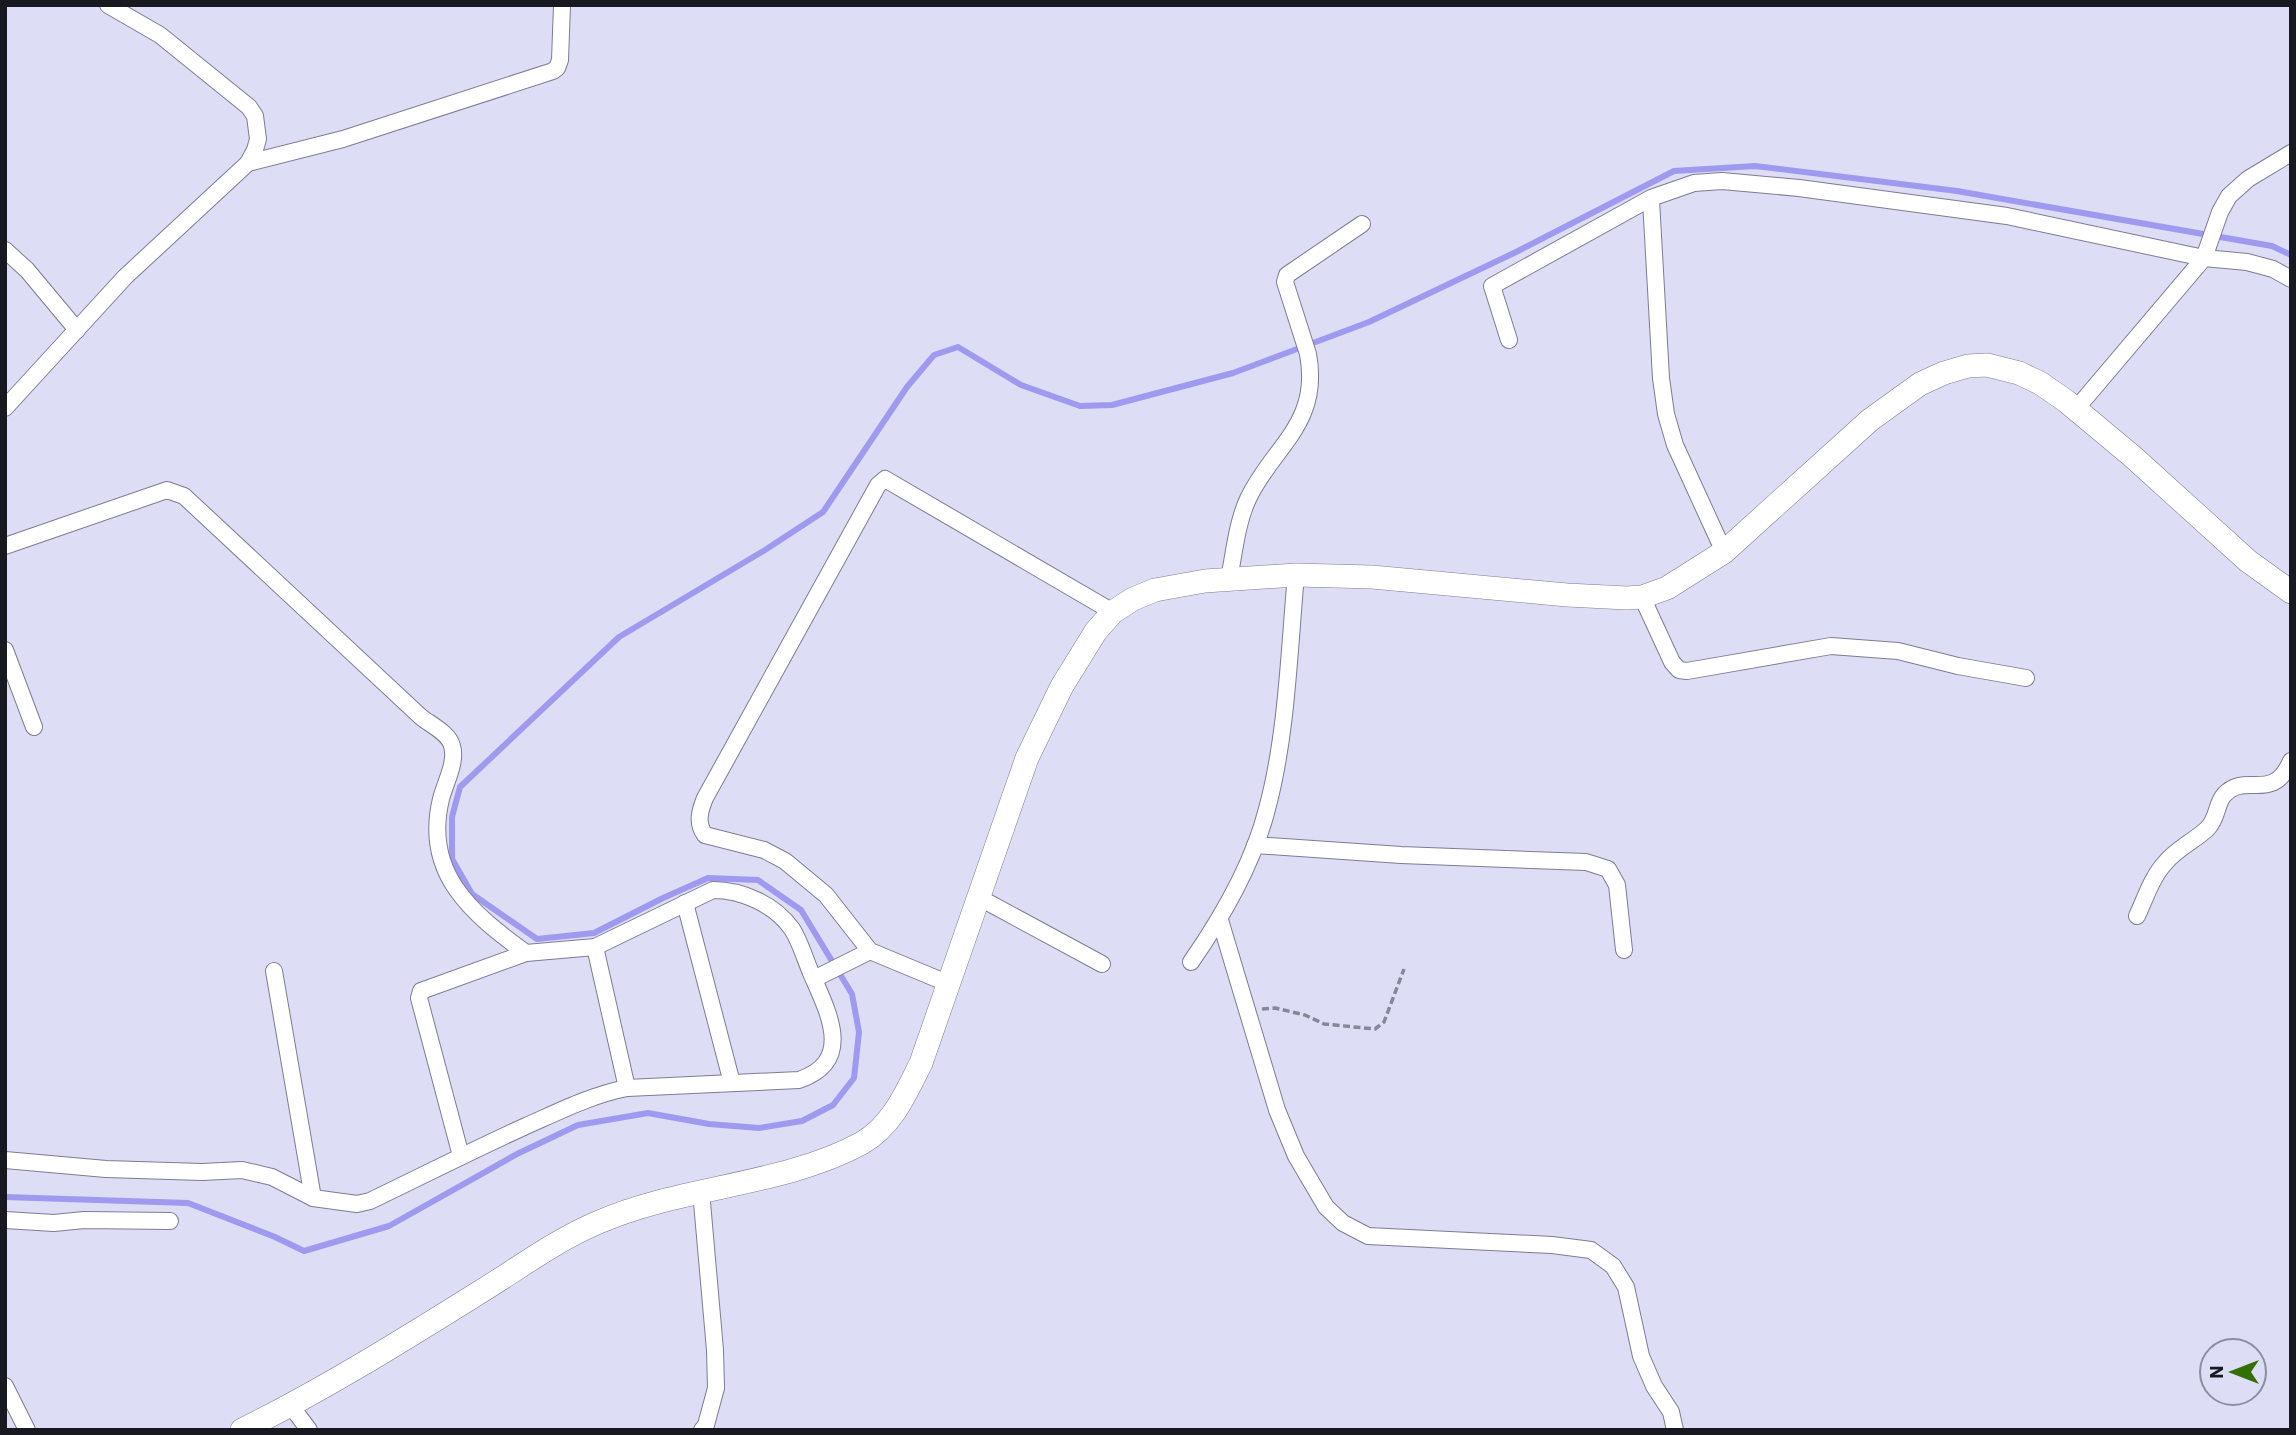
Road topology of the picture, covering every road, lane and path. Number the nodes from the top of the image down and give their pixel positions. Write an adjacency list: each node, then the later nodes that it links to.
1 (108, 5): 4 (street)
2 (562, 5): 4 (street)
3 (2291, 153): 8 (street)
4 (248, 163): 10 (street)
5 (1651, 200): 8 (street); 11 (street); 15 (street)
6 (1362, 224): 17 (street)
7 (5, 250): 10 (street)
8 (2206, 253): 9 (street); 13 (street)
9 (2291, 279)
10 (77, 330): 12 (street)
11 (1509, 340)
12 (5, 408)
13 (2076, 409): 15 (street); 18 (street)
14 (5, 546): 32 (street)
15 (1724, 552): 19 (street)
16 (1296, 575): 17 (street); 19 (street); 25 (street)
17 (1229, 579): 20 (street)
18 (2291, 592)
19 (1642, 597): 22 (street)
20 (1113, 612): 26 (street); 33 (street)
21 (5, 650): 23 (street)
22 (2025, 678)
23 (34, 727)
24 (2291, 761): 28 (street)
25 (1255, 845): 29 (street); 31 (street)
26 (978, 897): 35 (street); 39 (street)
27 (685, 903): 30 (street); 38 (street); 41 (street)
28 (2137, 916)
29 (1220, 920): 34 (street); 40 (street)
30 (595, 947): 32 (street); 42 (street)
31 (1624, 950)
32 (526, 953): 43 (street)
33 (867, 953): 38 (street); 39 (street)
34 (1191, 962)
35 (1102, 964)
36 (1404, 969): 40 (path)
37 (274, 971): 46 (street)
38 (814, 979): 41 (street)
39 (947, 982): 45 (street)
40 (1246, 1010): 55 (street)
41 (732, 1083): 42 (street)
42 (626, 1088): 43 (street)
43 (461, 1156): 46 (street)
44 (5, 1160): 46 (street)
45 (701, 1191): 50 (street); 54 (street)
46 (313, 1198)
47 (5, 1220): 48 (street)
48 (170, 1221)
49 (5, 1387): 51 (street)
50 (291, 1406): 52 (street); 53 (street)
51 (27, 1430)
52 (242, 1430)
53 (309, 1430)
54 (702, 1430)
55 (1675, 1430)

